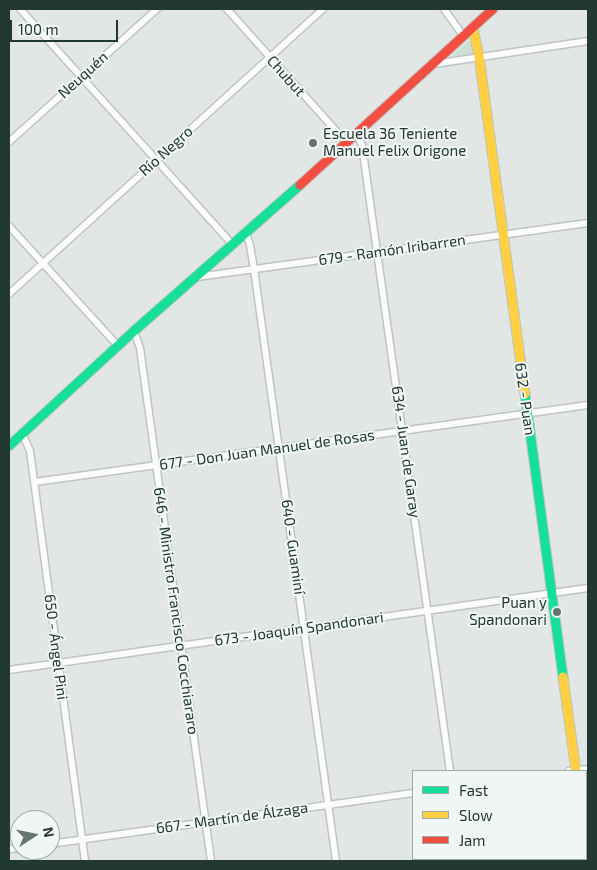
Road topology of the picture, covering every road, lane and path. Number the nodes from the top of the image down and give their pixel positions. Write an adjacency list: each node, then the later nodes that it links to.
1 (20, 9): 13 (street)
2 (157, 9): 13 (street, Neuquén)
3 (227, 9): 11 (street, Chubut)
4 (323, 9): 11 (street, Río Negro)
5 (444, 9): 8 (street)
6 (494, 9): 7 (street)
7 (473, 28): 8 (street); 10 (street, 632 - Puan)
8 (464, 37): 12 (street)
9 (588, 41): 10 (street)
10 (479, 56): 12 (street); 21 (street, 632 - Puan)
11 (269, 57): 16 (street, Chubut); 17 (street, Río Negro)
12 (434, 64): 14 (street)
13 (81, 76): 15 (street, Neuquén); 17 (street)
14 (356, 133): 16 (street); 23 (street, 634 - Juan de Garay)
15 (9, 142)
16 (346, 142): 20 (street)
17 (155, 160): 22 (street); 24 (street, Río Negro)
18 (588, 223): 21 (street, 679 - Ramón Iribarren)
19 (9, 226): 24 (street)
20 (246, 234): 22 (street); 25 (street, 640 - Guaminí)
21 (502, 235): 23 (street, 679 - Ramón Iribarren); 31 (street, 632 - Puan)
22 (233, 245): 26 (street)
23 (378, 252): 25 (street, 679 - Ramón Iribarren); 32 (street, 634 - Juan de Garay)
24 (43, 263): 27 (street, Río Negro); 29 (street)
25 (254, 269): 26 (street, 679 - Ramón Iribarren); 35 (street, 640 - Guaminí)
26 (196, 277): 28 (street)
27 (9, 294)
28 (134, 331): 29 (street); 36 (street, 646 - Ministro Francisco Cocchiararo)
29 (118, 346): 33 (street)
30 (588, 405): 31 (street, 677 - Don Juan Manuel de Rosas)
31 (527, 414): 32 (street, 677 - Don Juan Manuel de Rosas); 39 (street, 632 - Puan)
32 (403, 432): 35 (street, 677 - Don Juan Manuel de Rosas); 40 (street, 634 - Juan de Garay)
33 (22, 433): 34 (street); 37 (street, 650 - Ángel Pini)
34 (9, 446)
35 (279, 449): 36 (street, 677 - Don Juan Manuel de Rosas); 41 (street, 640 - Guaminí)
36 (157, 465): 37 (street, 677 - Don Juan Manuel de Rosas); 42 (street, 646 - Ministro Francisco Cocchiararo)
37 (35, 482): 43 (street, 650 - Ángel Pini)
38 (588, 588): 39 (street, 673 - Joaquín Spandonari)
39 (552, 594): 40 (street, 673 - Joaquín Spandonari); 46 (street, 632 - Puan)
40 (428, 611): 41 (street, 673 - Joaquín Spandonari); 45 (street, 634 - Juan de Garay)
41 (304, 629): 42 (street, 673 - Joaquín Spandonari); 48 (street, 640 - Guaminí)
42 (181, 646): 43 (street, 673 - Joaquín Spandonari); 49 (street, 646 - Ministro Francisco Cocchiararo)
43 (58, 663): 44 (street, 673 - Joaquín Spandonari); 50 (street, 650 - Ángel Pini)
44 (9, 670)
45 (450, 770)
46 (574, 770)
47 (412, 793): 48 (street, 667 - Martín de Álzaga)
48 (328, 805): 49 (street, 667 - Martín de Álzaga); 54 (street, 640 - Guaminí)
49 (206, 822): 50 (street, 667 - Martín de Álzaga); 53 (street, 646 - Ministro Francisco Cocchiararo)
50 (82, 839): 51 (street, 667 - Martín de Álzaga); 52 (street, 650 - Ángel Pini)
51 (60, 842)
52 (85, 861)
53 (211, 861)
54 (336, 861)

